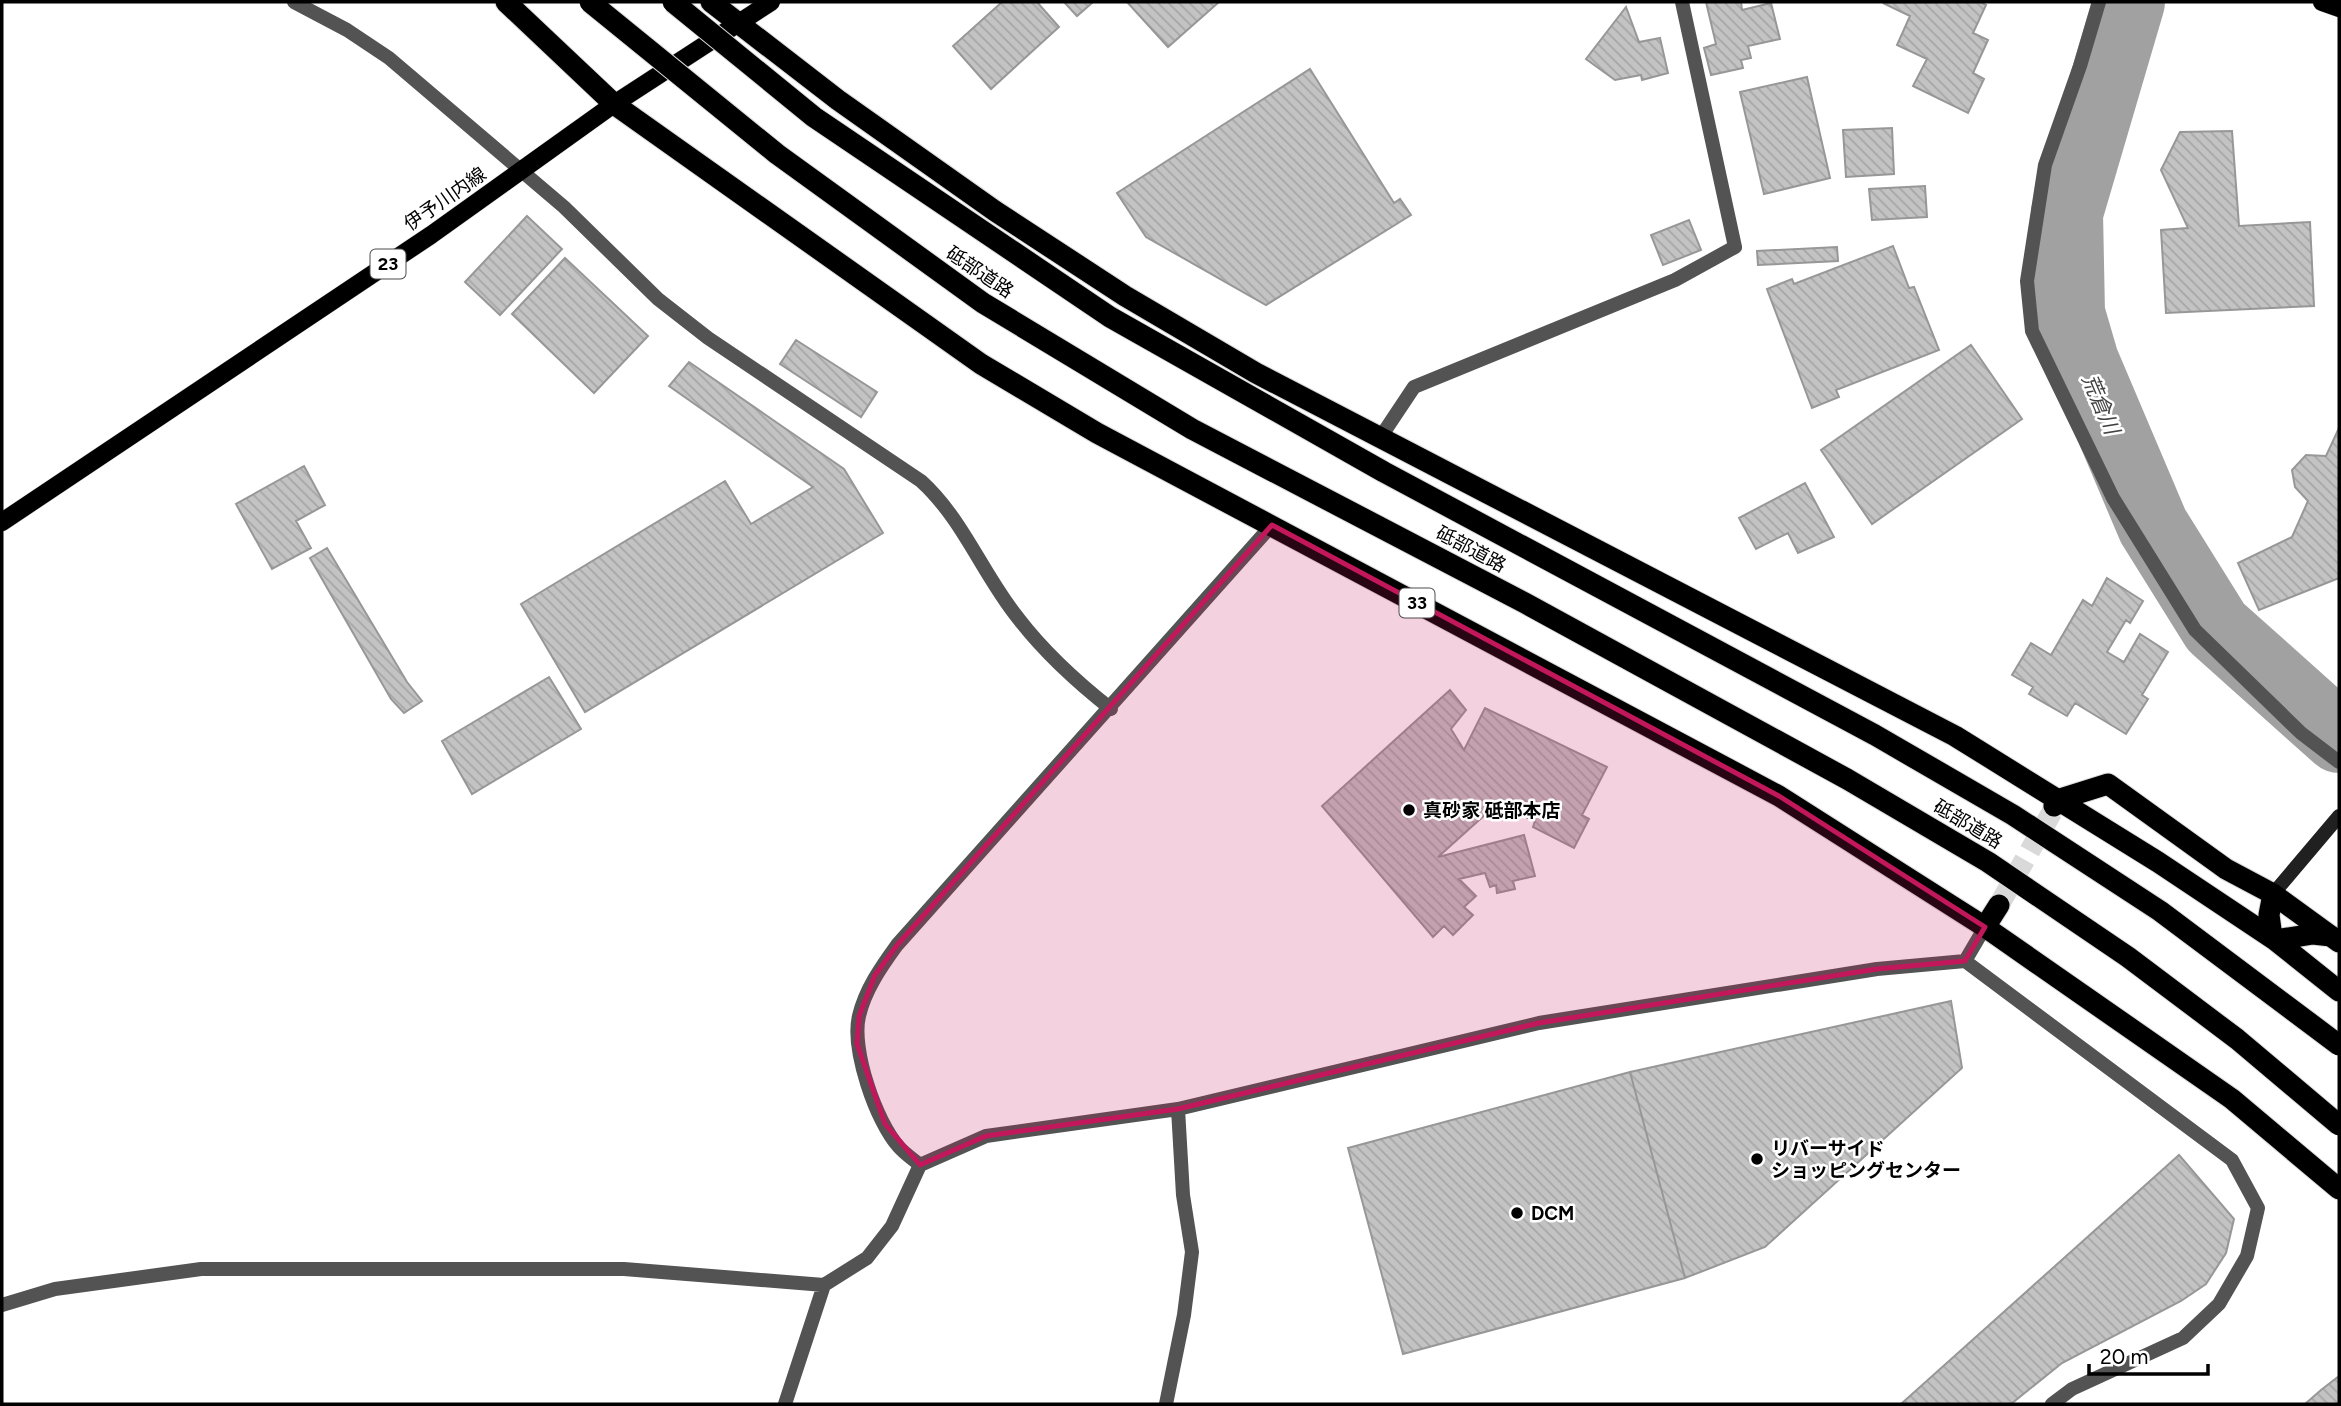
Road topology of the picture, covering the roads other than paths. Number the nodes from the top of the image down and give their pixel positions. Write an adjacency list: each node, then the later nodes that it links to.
1 (294, 2): 13 (street)
2 (506, 2): 12 (highway, 33)
3 (590, 2): 30 (highway, 砥部道路 / 33, bridge)
4 (673, 2): 28 (highway, 砥部道路, bridge)
5 (711, 2): 11 (highway)
6 (771, 2): 11 (main road, 伊予川内線 / 23)
7 (1682, 2): 14 (street)
8 (2099, 2): 18 (street)
9 (2322, 2): 10 (main road)
10 (2339, 8)
11 (738, 23): 12 (main road, 伊予川内線 / 23); 14 (highway)
12 (614, 104): 13 (main road, 伊予川内線 / 23); 16 (highway, 33)
13 (520, 172): 15 (main road, 伊予川内線 / 23); 17 (street)
14 (1380, 438): 19 (highway)
15 (2, 522)
16 (1272, 525): 17 (street); 23 (highway, 33)
17 (1111, 709): 31 (street)
18 (2339, 762)
19 (2054, 806): 21 (highway); 24 (highway)
20 (2339, 816): 21 (street)
21 (2273, 894): 24 (highway); 25 (highway)
22 (1999, 905): 23 (highway)
23 (1985, 927): 26 (street); 32 (highway, 33)
24 (2273, 939): 25 (highway); 27 (highway)
25 (2335, 939)
26 (1965, 961): 29 (street); 37 (street)
27 (2339, 991)
28 (2339, 1045)
29 (1178, 1109): 31 (street); 36 (street)
30 (2339, 1125)
31 (920, 1165): 33 (street)
32 (2339, 1189)
33 (824, 1284): 34 (street); 35 (street)
34 (2, 1305)
35 (785, 1404)
36 (1166, 1404)
37 (2052, 1404)

